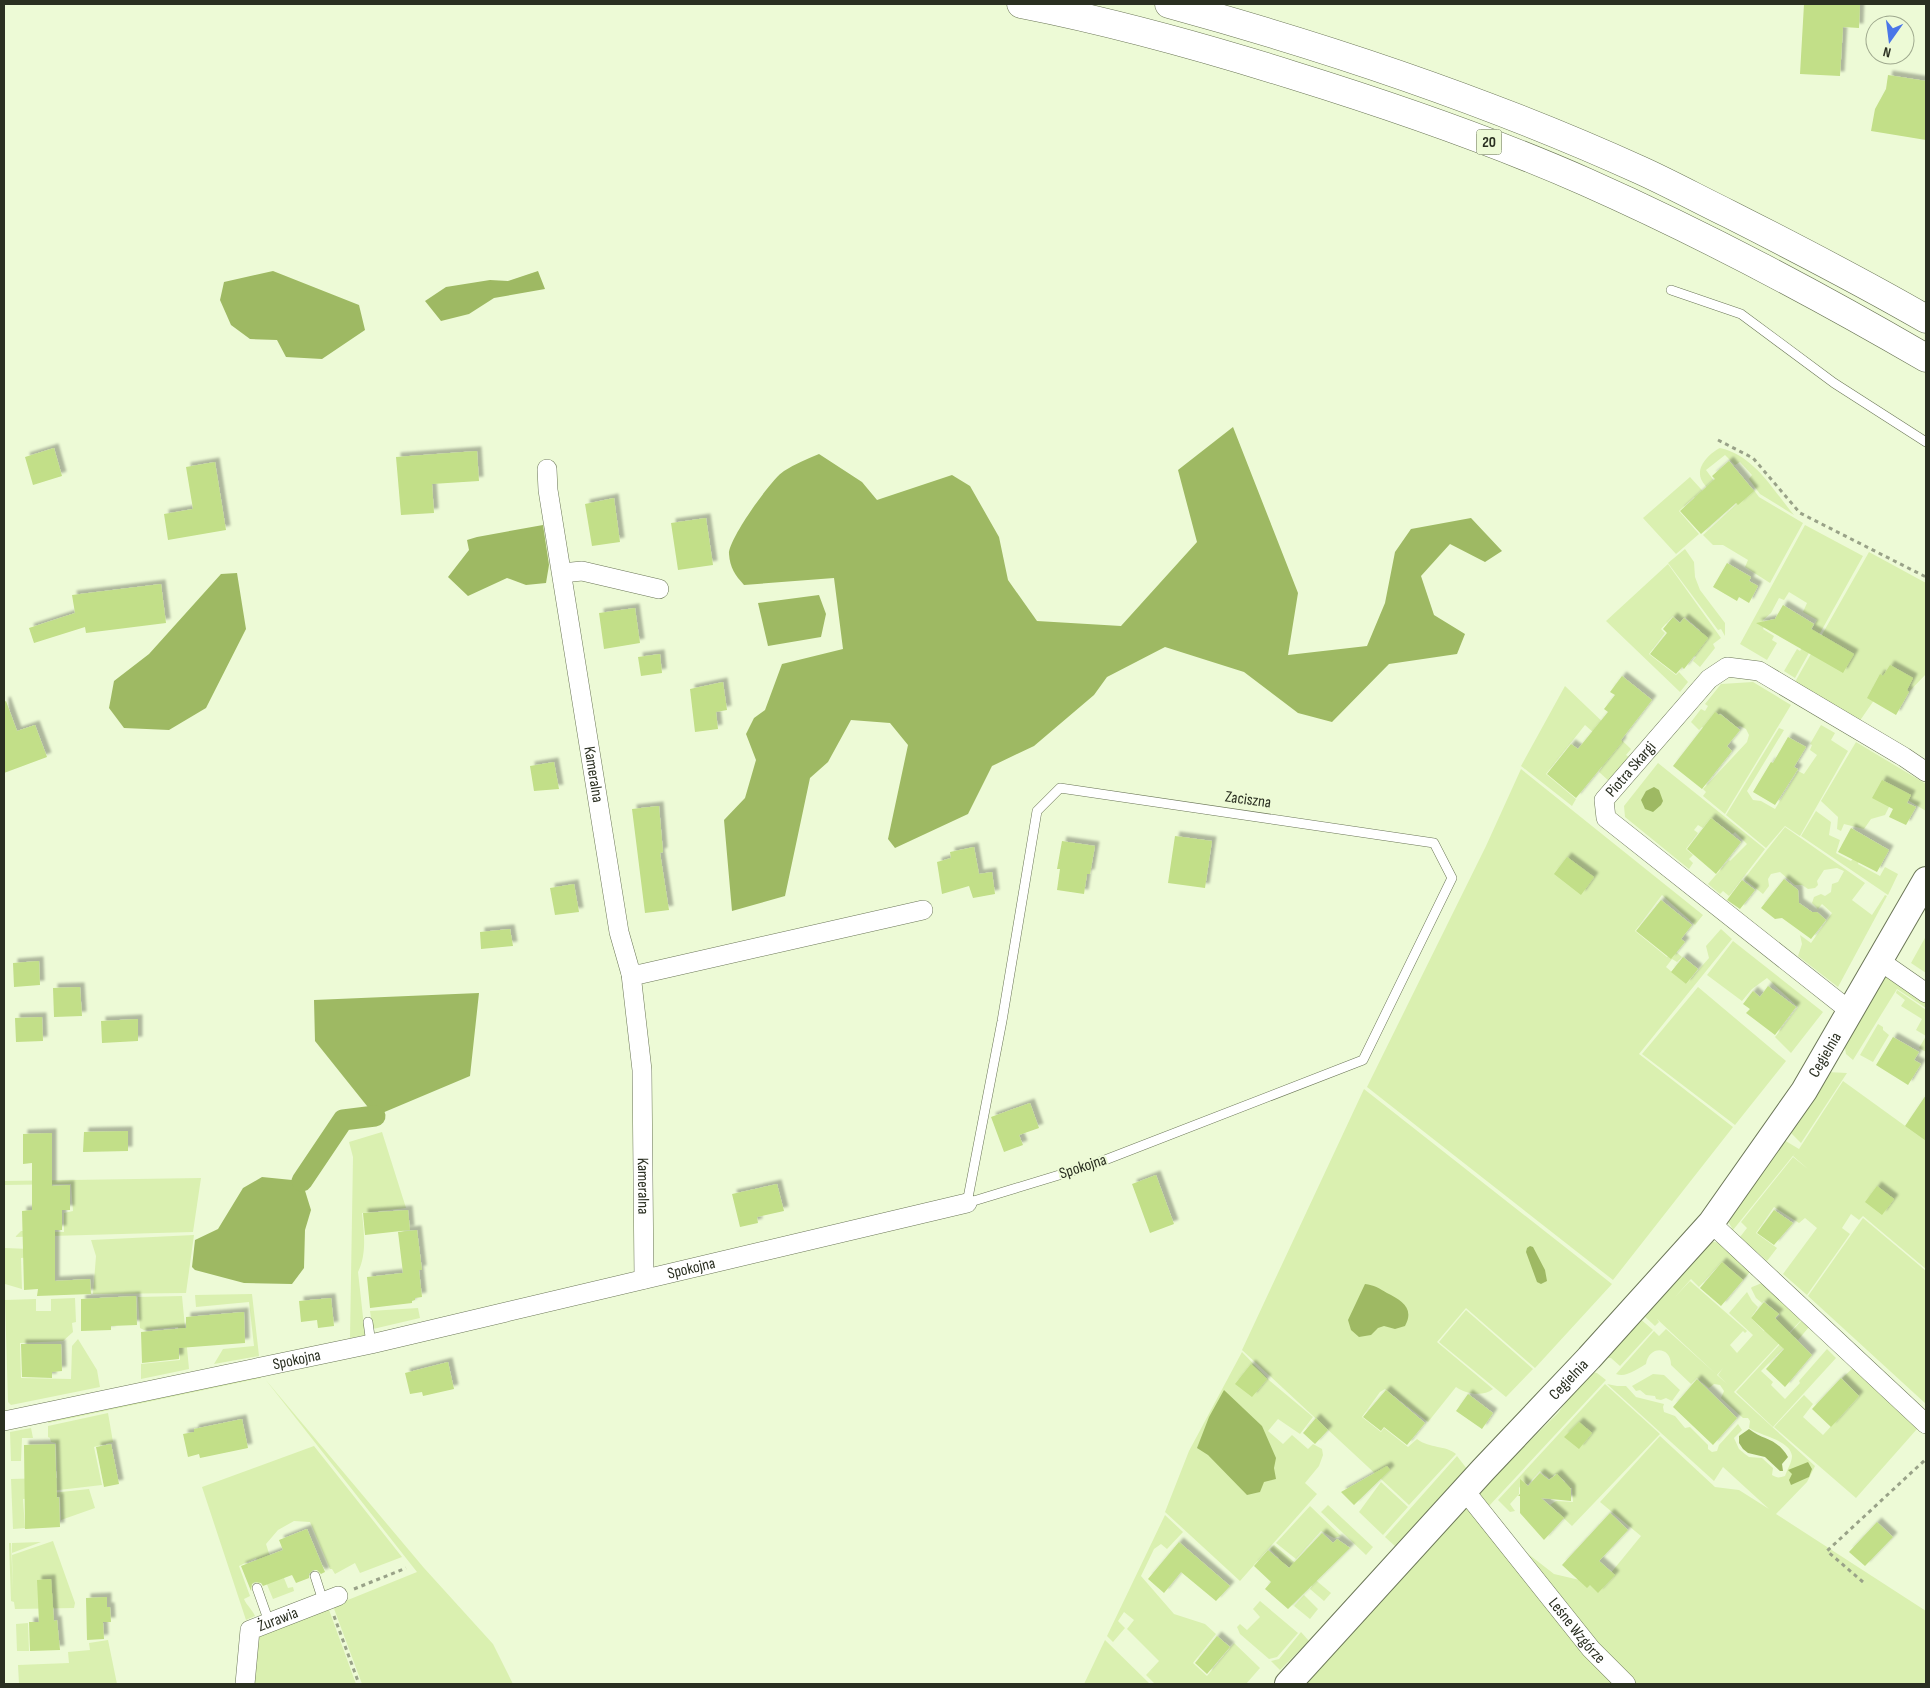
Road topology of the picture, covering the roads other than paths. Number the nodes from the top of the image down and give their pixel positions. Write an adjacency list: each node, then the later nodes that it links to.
1 (1021, 4): 5 (main road, 20)
2 (1169, 4): 4 (main road, 20)
3 (1671, 290): 6 (lane)
4 (1926, 320)
5 (1926, 358)
6 (1926, 442)
7 (547, 469): 8 (street, Kameralna)
8 (562, 573): 9 (street); 14 (street, Kameralna)
9 (659, 589)
10 (1926, 772): 16 (street, Piotra Skargi)
11 (1926, 880): 13 (street, Cegielnia)
12 (923, 910): 14 (street)
13 (1880, 961): 15 (street); 16 (street, Cegielnia)
14 (631, 974): 20 (street, Kameralna)
15 (1926, 993)
16 (1850, 1011): 19 (street, Cegielnia)
17 (1363, 1060): 18 (lane, Spokojna); 18 (lane, Zaciszna)
18 (967, 1203): 20 (street, Spokojna)
19 (1711, 1223): 24 (street); 25 (street, Cegielnia)
20 (644, 1279): 22 (street, Spokojna)
21 (368, 1322): 22 (lane)
22 (371, 1344): 23 (street, Spokojna)
23 (4, 1421)
24 (1926, 1424)
25 (1465, 1491): 31 (street, Cegielnia); 32 (street, Leśne Wzgórze)
26 (315, 1576): 28 (lane)
27 (257, 1588): 29 (lane)
28 (329, 1599): 29 (street, Żurawia)
29 (270, 1622): 30 (street, Żurawia)
30 (245, 1684)
31 (1288, 1684)
32 (1626, 1684)

